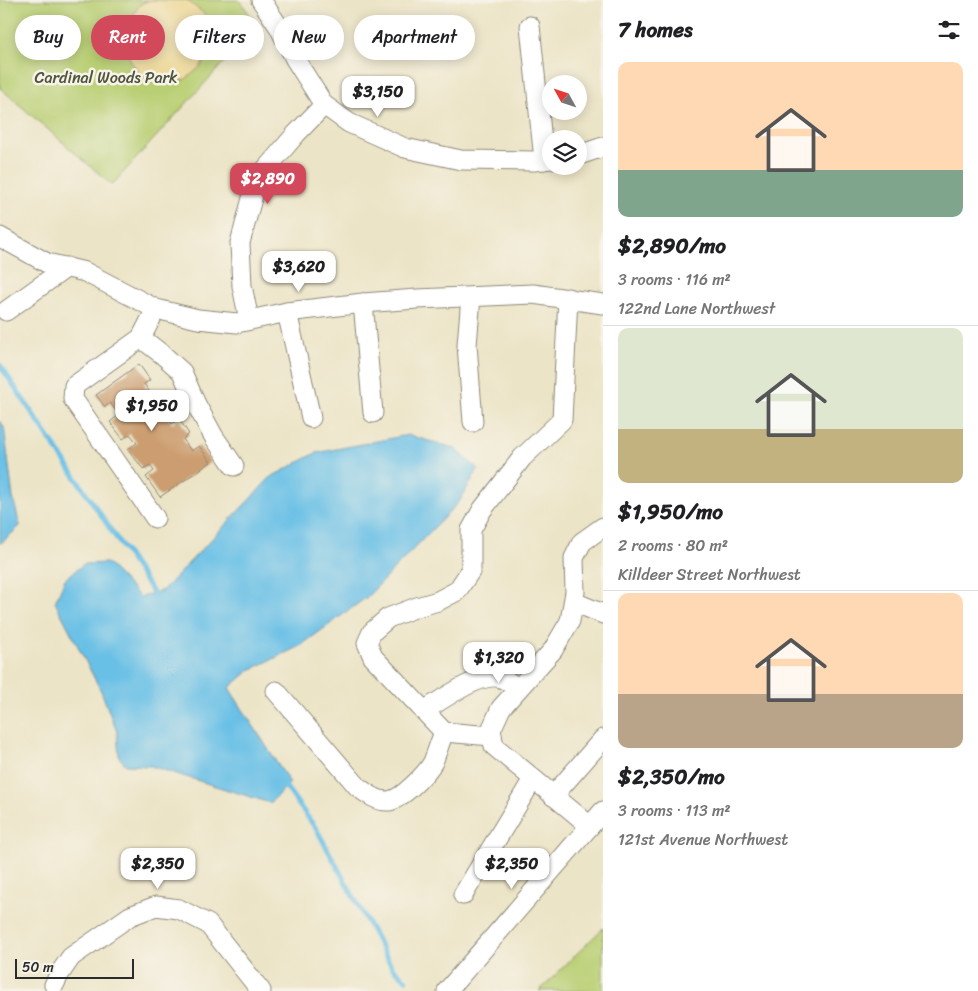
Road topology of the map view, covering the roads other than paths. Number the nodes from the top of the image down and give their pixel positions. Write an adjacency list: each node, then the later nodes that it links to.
1 (261, 0): 3 (street)
2 (530, 26): 4 (street)
3 (324, 105): 7 (street); 17 (street)
4 (544, 130)
5 (603, 147): 6 (street)
6 (587, 152)
7 (542, 160)
8 (0, 237): 9 (street)
9 (67, 267): 14 (street); 15 (street)
10 (471, 297): 11 (street); 12 (street); 21 (street)
11 (568, 298): 13 (street); 29 (street)
12 (363, 304): 16 (street); 19 (street)
13 (603, 304)
14 (156, 309): 17 (street); 18 (street)
15 (6, 311)
16 (287, 312): 17 (street); 20 (street)
17 (249, 320)
18 (141, 338): 22 (street); 23 (street)
19 (373, 413)
20 (311, 418)
21 (473, 422)
22 (234, 466)
23 (155, 518)
24 (603, 527): 25 (street)
25 (574, 602): 26 (street); 27 (street)
26 (603, 614)
27 (518, 688): 29 (street); 31 (street)
28 (276, 691): 30 (street)
29 (424, 711): 30 (street)
30 (444, 732): 31 (street)
31 (492, 736): 33 (street)
32 (603, 739): 34 (street)
33 (532, 779): 34 (street); 37 (street)
34 (553, 796): 36 (street)
35 (603, 811): 36 (street)
36 (590, 826): 40 (street)
37 (463, 895)
38 (54, 985): 39 (street)
39 (261, 991)
40 (447, 991)

